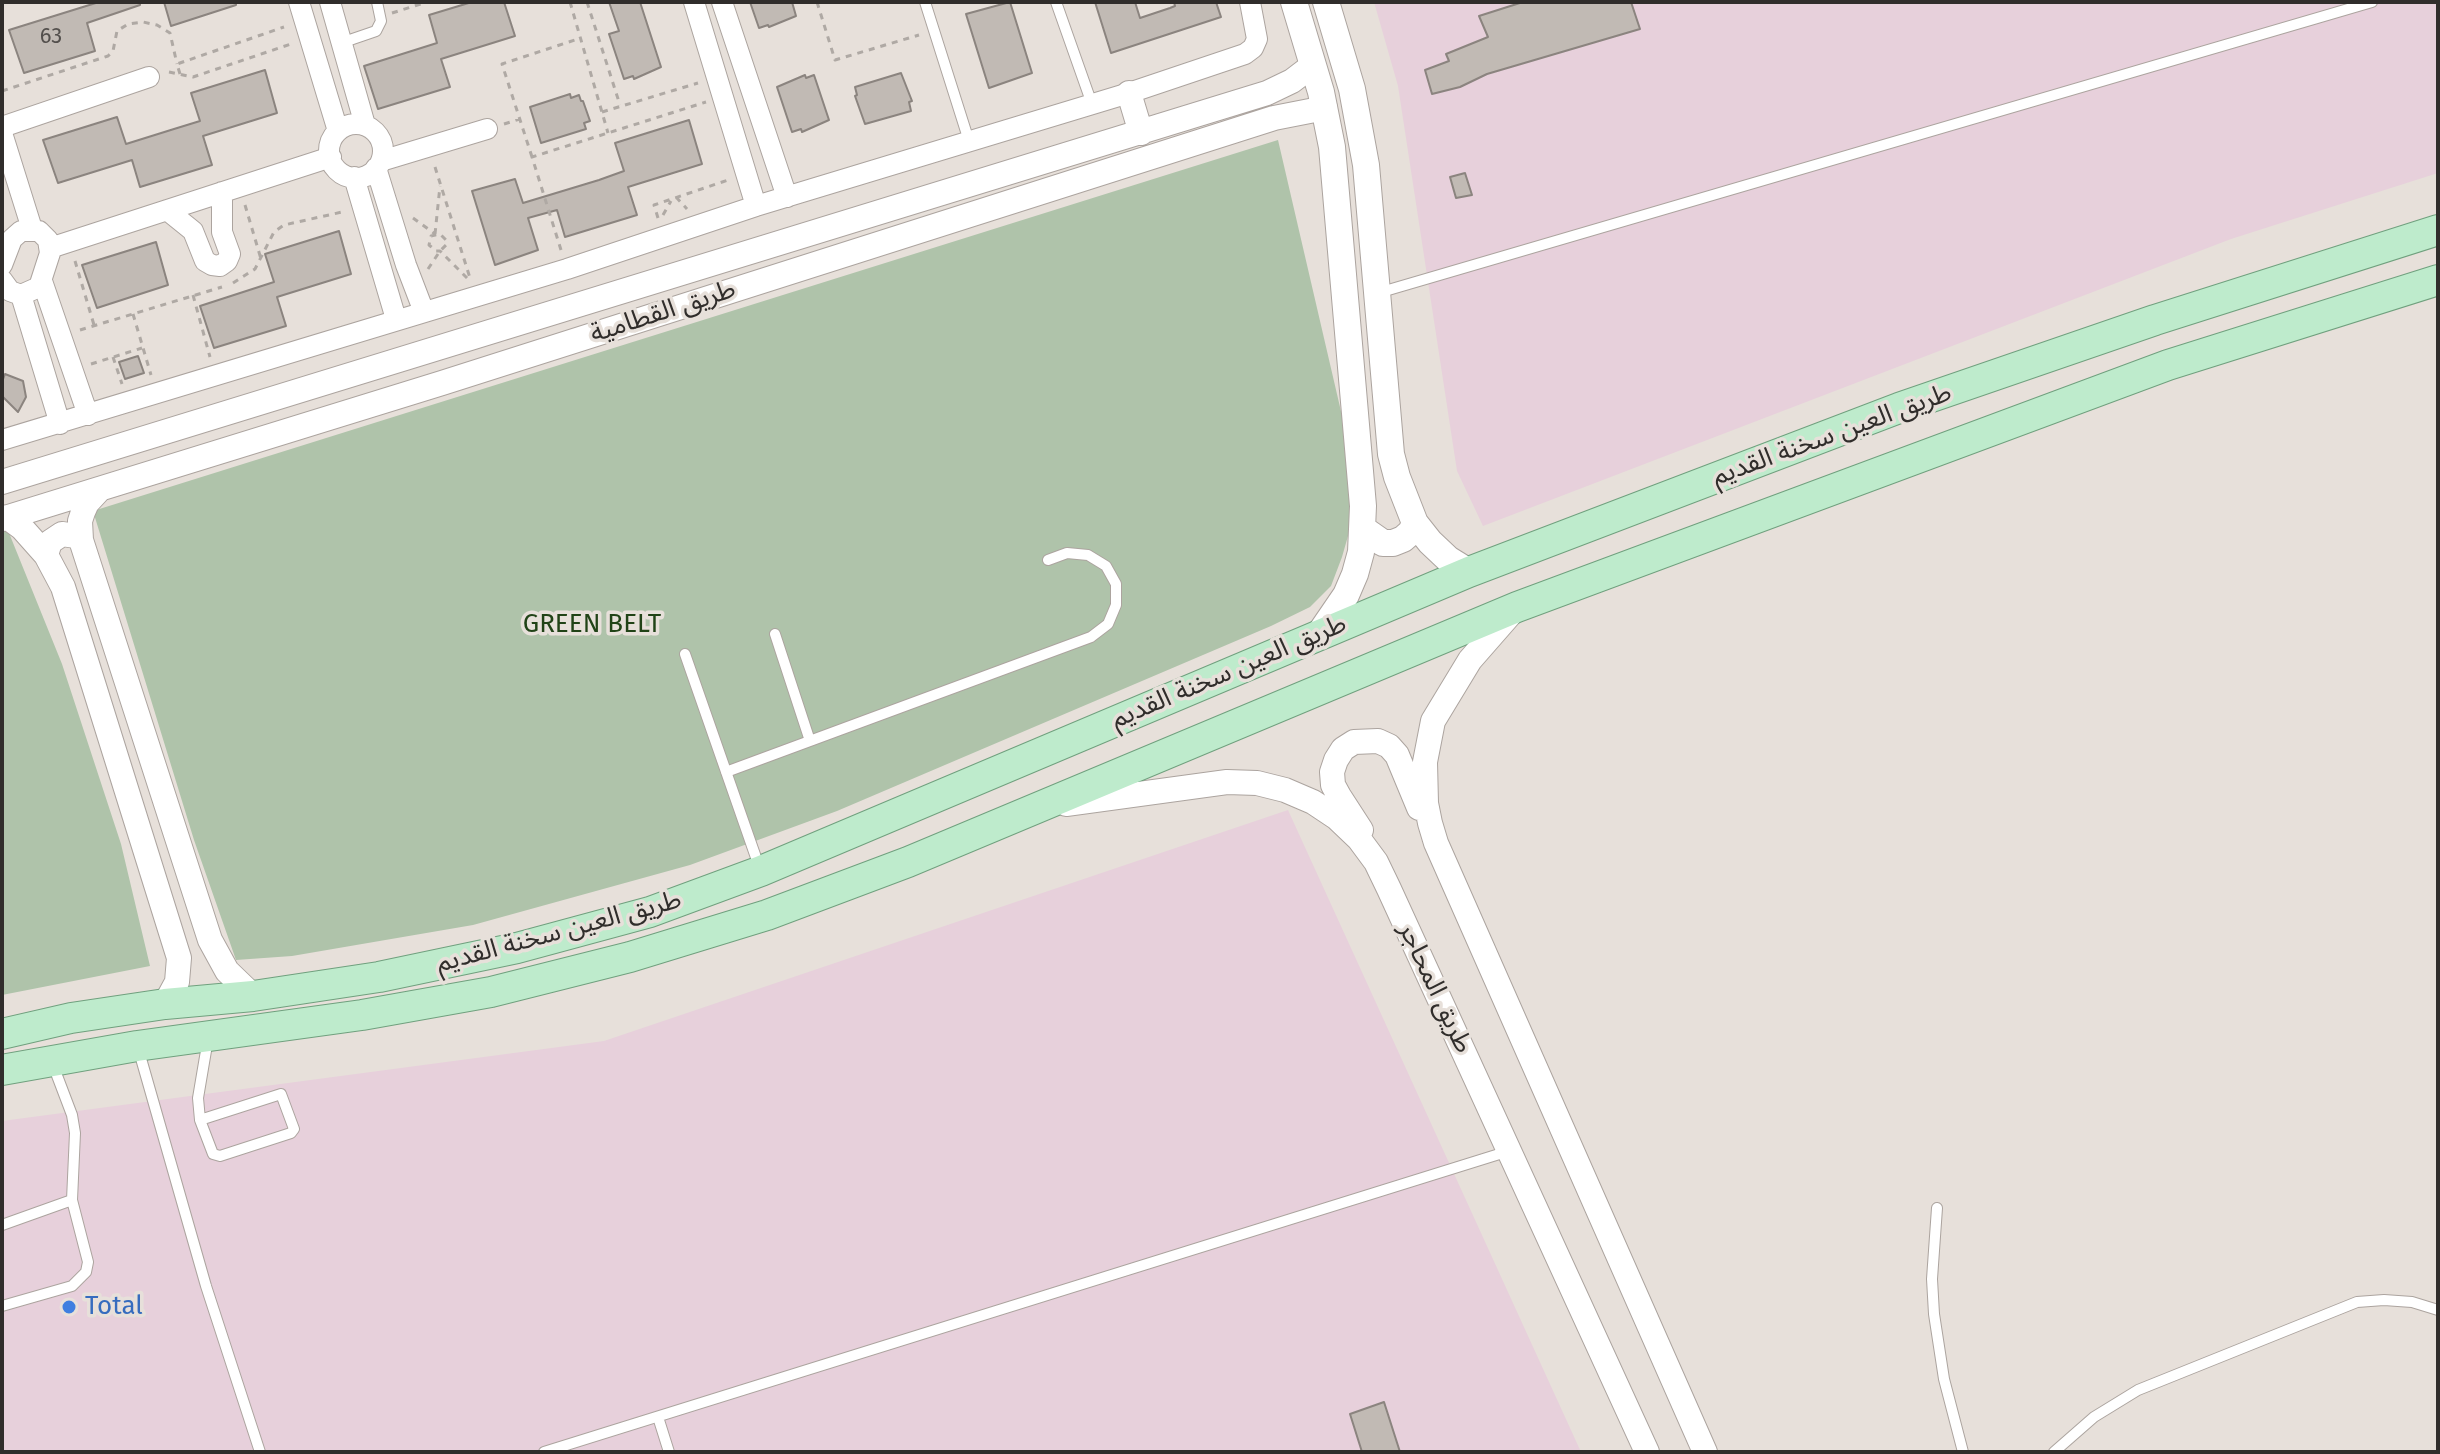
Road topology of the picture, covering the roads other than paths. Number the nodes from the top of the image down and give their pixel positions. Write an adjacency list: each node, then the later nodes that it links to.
1 (330, 2): 12 (street)
2 (377, 2): 12 (lane)
3 (694, 2): 30 (street)
4 (722, 2): 29 (street)
5 (925, 2): 24 (lane)
6 (1056, 2): 16 (lane)
7 (1250, 2): 15 (street)
8 (1294, 2): 13 (main road)
9 (1326, 2): 41 (main road)
10 (2372, 2): 41 (lane)
11 (305, 20): 21 (street)
12 (341, 43): 18 (street)
13 (1313, 65): 17 (main road); 23 (street, طريق القطامية)
14 (149, 77): 19 (street)
15 (1129, 93): 16 (street); 23 (street)
16 (1092, 104): 24 (street)
17 (1325, 108): 46 (street, طريق القطامية); 54 (main road)
18 (365, 125): 21 (street); 26 (street)
19 (2, 127)
20 (487, 129): 26 (street)
21 (338, 131): 25 (street)
22 (2, 133): 33 (street)
23 (1141, 133): 45 (street, طريق القطامية)
24 (969, 141): 29 (street)
25 (331, 157): 27 (street); 28 (street)
26 (379, 164): 27 (street); 43 (street)
27 (354, 177): 44 (street)
28 (231, 190): 31 (street); 31 (street)
29 (787, 197): 30 (street)
30 (756, 206): 43 (street)
31 (167, 210): 36 (street)
32 (2, 221): 35 (street)
33 (32, 229): 35 (street); 36 (street)
34 (2438, 230): 58 (main road, طريق العين سخنة القديم)
35 (9, 244): 37 (street)
36 (60, 245): 40 (street)
37 (2, 265)
38 (2, 280): 42 (street)
39 (2438, 280): 59 (main road, طريق العين سخنة القديم)
40 (42, 281): 42 (street); 47 (street)
41 (1376, 294): 53 (main road)
42 (21, 295): 48 (street)
43 (424, 312): 44 (street)
44 (396, 319): 47 (street)
45 (433, 348): 46 (street); 50 (street, طريق القطامية)
46 (442, 383): 51 (street, طريق القطامية)
47 (88, 415): 48 (street)
48 (60, 424): 49 (street)
49 (2, 440)
50 (2, 482)
51 (100, 489): 52 (street, طريق القطامية); 55 (street)
52 (4, 518): 56 (street)
53 (1415, 523): 54 (main road); 58 (main road)
54 (1363, 529): 60 (main road)
55 (81, 540): 56 (street); 69 (street)
56 (46, 555): 70 (street)
57 (1048, 560): 63 (lane)
58 (1469, 572): 60 (main road, طريق العين سخنة القديم)
59 (1517, 607): 65 (main road, طريق العين سخنة القديم); 66 (street)
60 (1320, 633): 68 (main road, طريق العين سخنة القديم)
61 (775, 634): 63 (lane)
62 (685, 654): 64 (lane)
63 (810, 741): 64 (lane)
64 (726, 772): 68 (lane)
65 (1035, 808): 67 (street, طريق المحاجر); 72 (main road, طريق العين سخنة القديم)
66 (1436, 843): 67 (street); 88 (street)
67 (1376, 862): 77 (street, طريق المحاجر)
68 (761, 871): 69 (main road, طريق العين سخنة القديم)
69 (253, 996): 70 (main road, طريق العين سخنة القديم)
70 (165, 1004): 71 (main road, طريق العين سخنة القديم)
71 (2, 1034)
72 (208, 1037): 73 (main road, طريق العين سخنة القديم); 76 (lane)
73 (137, 1046): 74 (main road, طريق العين سخنة القديم); 84 (lane)
74 (51, 1060): 75 (main road, طريق العين سخنة القديم); 78 (lane)
75 (2, 1070)
76 (200, 1120): 76 (lane)
77 (1510, 1151): 83 (lane); 87 (street, طريق المحاجر)
78 (72, 1200): 80 (lane); 81 (lane)
79 (1937, 1208): 89 (lane)
80 (2, 1225)
81 (2, 1306)
82 (2438, 1310): 90 (lane)
83 (658, 1417): 85 (lane); 86 (lane)
84 (260, 1452)
85 (544, 1452)
86 (669, 1452)
87 (1647, 1452)
88 (1705, 1452)
89 (1963, 1452)
90 (2054, 1452)

